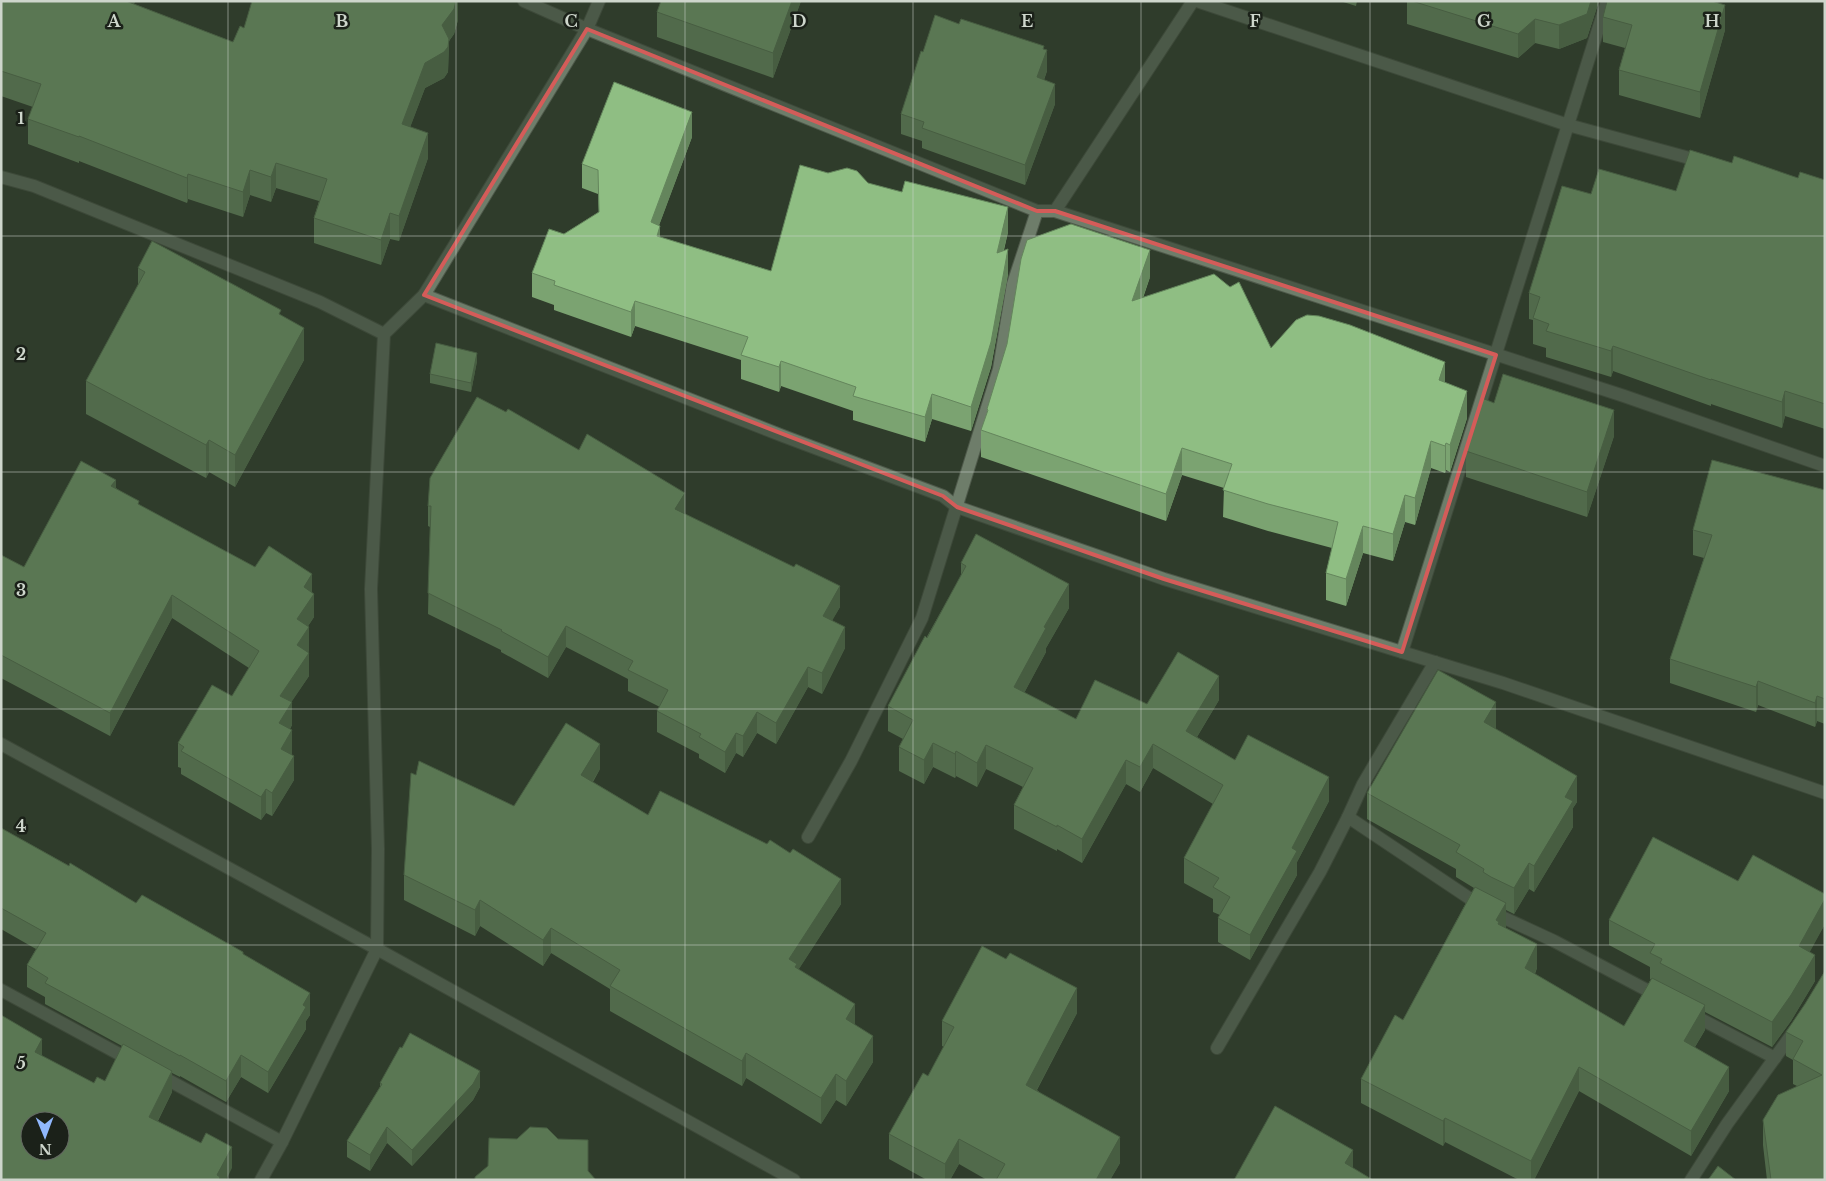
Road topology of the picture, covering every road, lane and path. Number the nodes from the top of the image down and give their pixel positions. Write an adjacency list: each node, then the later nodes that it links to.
1 (524, 1): 5 (street)
2 (599, 1): 5 (street)
3 (1195, 1): 6 (street); 10 (street)
4 (1607, 1): 6 (street)
5 (587, 30): 9 (street); 11 (street)
6 (1568, 125): 7 (street); 13 (street)
7 (1720, 166)
8 (1, 177): 12 (street)
9 (1037, 211): 10 (street); 15 (street)
10 (1055, 211): 13 (street)
11 (424, 295): 12 (street); 15 (street)
12 (384, 334): 22 (street)
13 (1496, 355): 14 (street); 16 (street)
14 (1825, 466)
15 (957, 507): 16 (street); 21 (street)
16 (1402, 652): 17 (street)
17 (1435, 662): 19 (street); 20 (street)
18 (1, 744): 22 (street)
19 (1825, 793)
20 (1348, 817): 25 (street); 26 (street)
21 (808, 837)
22 (377, 949): 27 (street); 29 (street)
23 (1, 990): 27 (street)
24 (1803, 1018): 26 (street)
25 (1217, 1048)
26 (1775, 1058): 30 (street)
27 (282, 1142): 28 (street)
28 (261, 1180)
29 (794, 1180)
30 (1691, 1180)

